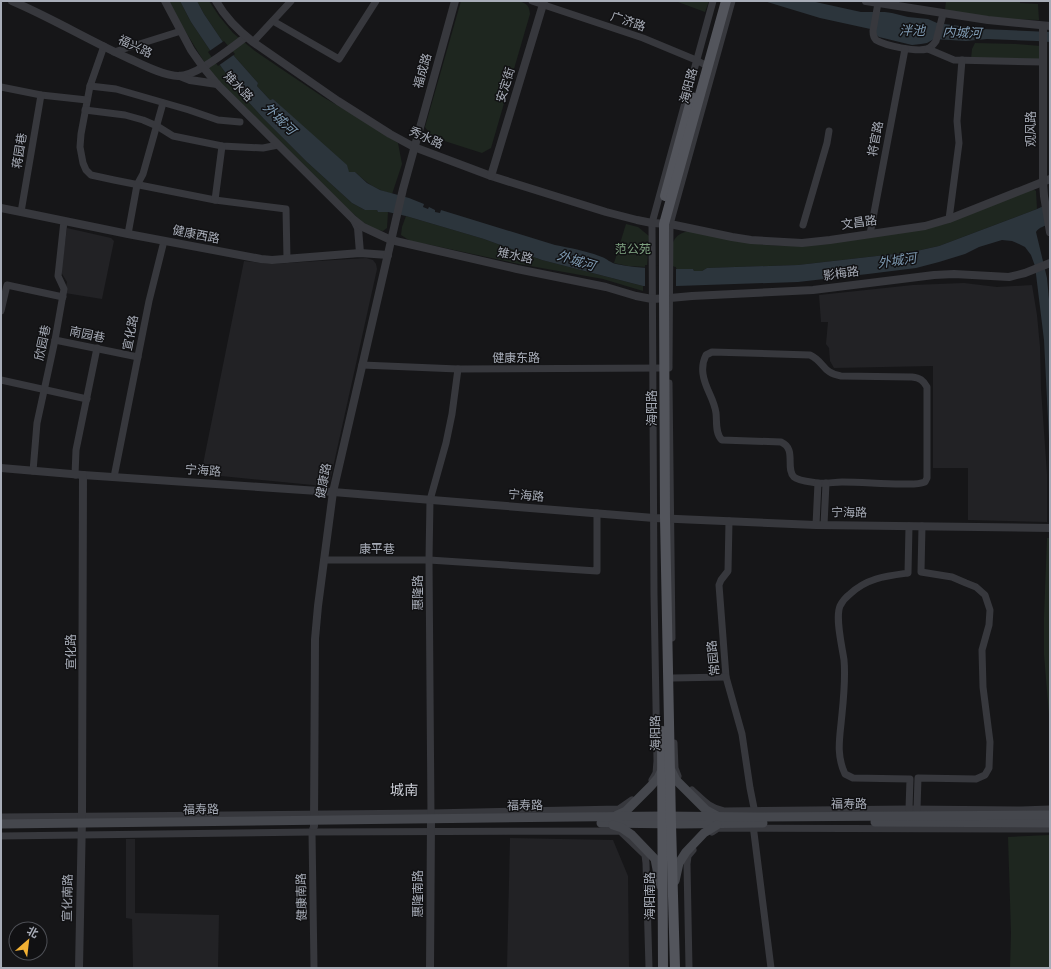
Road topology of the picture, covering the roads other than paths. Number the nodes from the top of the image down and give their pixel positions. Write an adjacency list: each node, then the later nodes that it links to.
1 (12, 1): 21 (street, 福兴路)
2 (165, 1): 18 (street, 雉水路)
3 (216, 1): 19 (street, 秀水路)
4 (292, 1): 16 (street)
5 (376, 1): 16 (street)
6 (455, 1): 42 (street, 福成路)
7 (532, 1): 13 (street, 广济路)
8 (713, 1): 27 (street)
9 (719, 1): 27 (main road, 海阳路)
10 (726, 1): 27 (main road, 海阳路)
11 (732, 1): 27 (street)
12 (866, 1): 14 (street)
13 (543, 3): 27 (street, 广济路); 43 (street, 安定街)
14 (878, 3): 15 (street); 23 (street)
15 (943, 14): 17 (street); 22 (street)
16 (273, 21): 20 (street)
17 (1046, 27): 26 (street, 观风路)
18 (181, 31): 24 (street); 28 (street, 雉水路)
19 (246, 37): 20 (street, 秀水路); 28 (street)
20 (254, 42): 42 (street, 秀水路)
21 (104, 46): 24 (street, 福兴路); 31 (street)
22 (928, 48): 23 (street); 25 (street)
23 (904, 49): 56 (street, 将官路)
24 (114, 52): 29 (street, 福兴路)
25 (962, 60): 26 (street); 49 (street)
26 (1043, 62): 44 (street, 观风路)
27 (705, 64): 52 (main road, 海阳路)
28 (206, 66): 29 (street); 30 (street, 雉水路)
29 (179, 76): 30 (street, 福兴路)
30 (217, 84): 40 (street, 雉水路)
31 (90, 86): 34 (street); 35 (street)
32 (1, 87): 33 (street)
33 (41, 95): 34 (street); 48 (street, 蒋园巷)
34 (87, 100): 36 (street)
35 (163, 103): 37 (street); 38 (street)
36 (85, 110): 38 (street); 45 (street)
37 (240, 122)
38 (157, 126): 41 (street); 45 (street)
39 (829, 131): 53 (street)
40 (278, 145): 41 (street); 50 (street, 雉水路)
41 (222, 146): 46 (street)
42 (414, 147): 43 (street, 秀水路); 57 (street, 健康路)
43 (491, 176): 52 (street, 秀水路)
44 (1046, 180): 49 (street, 文昌路); 54 (street, 观风路)
45 (137, 185): 46 (street); 55 (street)
46 (215, 200): 61 (street)
47 (1, 208): 48 (street, 健康西路)
48 (21, 212): 51 (street, 健康西路)
49 (949, 219): 56 (street, 文昌路)
50 (354, 220): 57 (street, 雉水路); 59 (street)
51 (64, 221): 55 (street, 健康西路); 64 (street, 欣园巷)
52 (661, 224): 56 (street, 文昌路); 63 (main road, 海阳路)
53 (803, 226)
54 (1050, 232)
55 (128, 234): 58 (street, 健康西路)
56 (870, 234)
57 (391, 240): 60 (street, 健康路); 63 (street, 雉水路)
58 (164, 241): 61 (street, 健康西路); 68 (street, 宣化路)
59 (360, 253): 60 (street, 健康西路); 61 (street, 健康西路)
60 (388, 255): 69 (street, 健康路)
61 (287, 259)
62 (1049, 264): 63 (street, 影梅路)
63 (661, 296): 70 (main road, 海阳路)
64 (63, 297): 65 (street); 66 (street, 欣园巷)
65 (1, 311)
66 (55, 340): 67 (street, 南园巷); 73 (street, 欣园巷)
67 (97, 348): 68 (street, 南园巷); 74 (street)
68 (138, 357): 78 (street, 宣化路)
69 (362, 365): 71 (street, 健康东路); 80 (street, 健康路)
70 (661, 368): 71 (street, 健康东路); 83 (main road, 海阳路)
71 (458, 369): 81 (street, 惠隆路)
72 (1, 380): 73 (street)
73 (44, 389): 74 (street); 76 (street, 欣园巷)
74 (87, 399): 77 (street)
75 (1, 468): 76 (street, 宁海路)
76 (33, 470): 77 (street, 宁海路)
77 (79, 475): 78 (street, 宁海路); 109 (street, 宣化路)
78 (114, 477): 80 (street, 宁海路)
79 (822, 483): 79 (street); 85 (street)
80 (333, 492): 81 (street, 宁海路); 89 (street, 健康路)
81 (430, 500): 82 (street, 宁海路); 90 (street, 惠隆路)
82 (597, 513): 83 (street, 宁海路); 90 (street, 康平巷)
83 (663, 518): 84 (street, 宁海路); 94 (street); 95 (main road, 海阳路); 106 (street)
84 (729, 521): 85 (street, 宁海路); 93 (street, 常园路)
85 (820, 525): 86 (street, 宁海路)
86 (909, 526): 87 (street, 宁海路); 92 (street)
87 (922, 526): 88 (street, 宁海路); 91 (street)
88 (1050, 528)
89 (324, 560): 90 (street, 康平巷); 107 (street, 健康路)
90 (429, 560): 106 (street, 惠隆路)
91 (921, 572): 92 (street); 96 (street)
92 (908, 573): 97 (street)
93 (726, 677): 94 (street); 105 (street, 常园路)
94 (673, 678): 105 (street)
95 (666, 768): 102 (main road); 103 (main road, 海阳路); 104 (main road)
96 (918, 778): 97 (street); 99 (street)
97 (910, 779): 98 (street)
98 (909, 809): 99 (street); 105 (street)
99 (917, 809): 101 (street)
100 (1, 817): 109 (street)
101 (1049, 819): 105 (main road, 福寿路)
102 (611, 820): 103 (main road, 福寿路); 106 (main road, 福寿路); 112 (main road)
103 (667, 820): 104 (main road, 福寿路); 112 (main road, 海阳南路)
104 (718, 820): 105 (main road, 福寿路); 112 (main road)
105 (754, 820): 119 (street); 120 (street, 常园路)
106 (431, 822): 107 (main road, 福寿路); 115 (street, 惠隆南路); 116 (street)
107 (314, 823): 109 (main road, 福寿路); 114 (street, 健康南路)
108 (1, 824): 109 (main road, 福寿路)
109 (82, 826): 110 (main road, 福寿路); 111 (street); 113 (street, 宣化南路)
110 (1, 830)
111 (1, 836)
112 (668, 896): 117 (main road, 海阳南路); 118 (main road, 海阳南路)
113 (79, 968)
114 (314, 968)
115 (430, 968)
116 (649, 968)
117 (663, 968)
118 (675, 968)
119 (689, 968)
120 (771, 968)

